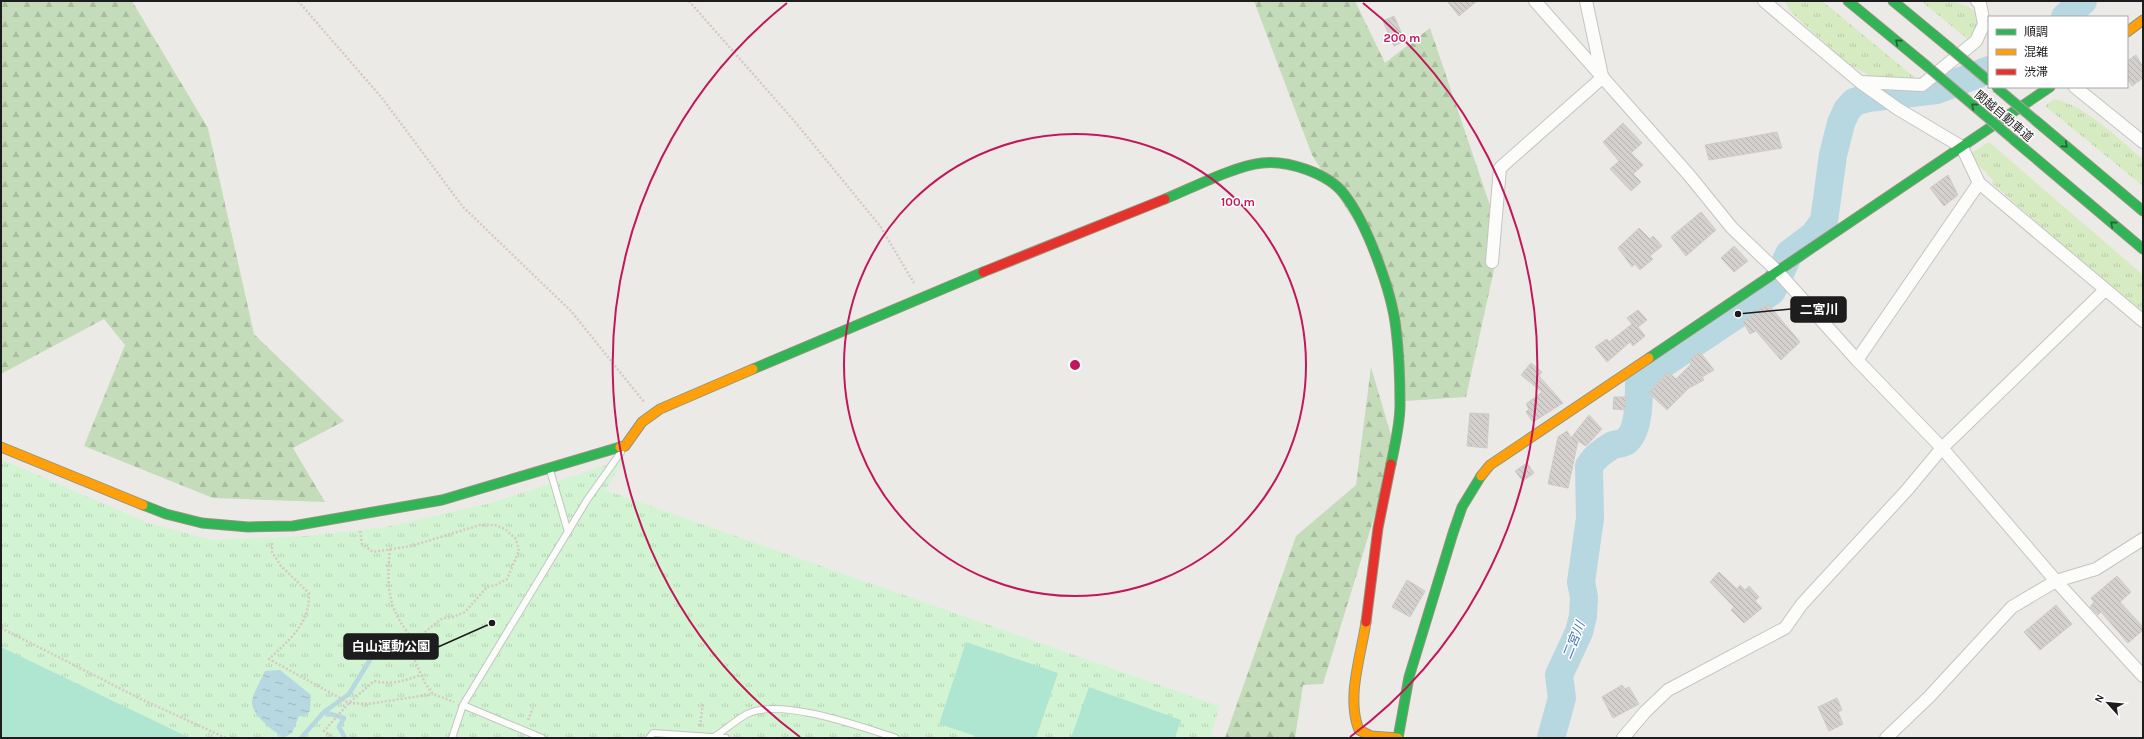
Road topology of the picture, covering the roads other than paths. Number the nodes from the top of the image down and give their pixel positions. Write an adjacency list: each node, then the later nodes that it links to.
1 (1535, 1): 9 (street)
2 (1586, 1): 9 (street)
3 (1764, 1): 11 (street)
4 (1848, 1): 19 (main road, 関越自動車道, one-way to 4, bridge)
5 (1893, 1): 10 (main road, 関越自動車道, bridge)
6 (1977, 1): 11 (street)
7 (2143, 20): 8 (main road)
8 (2128, 31)
9 (1603, 77): 20 (street); 21 (street)
10 (1988, 80)
11 (1860, 82): 16 (street)
12 (1997, 88): 18 (main road, 関越自動車道, one-way to 18, bridge)
13 (2049, 88): 16 (main road)
14 (2076, 88): 15 (street)
15 (2143, 142)
16 (1962, 147): 17 (street); 21 (main road)
17 (1978, 183): 22 (street); 24 (street)
18 (2143, 211)
19 (2143, 249)
20 (1492, 262)
21 (1778, 272): 24 (street); 41 (main road)
22 (2105, 290): 23 (street); 27 (street)
23 (2143, 322)
24 (1857, 360): 27 (street)
25 (1, 446): 28 (main road)
26 (625, 446): 28 (main road); 29 (lane); 41 (main road)
27 (1942, 448): 31 (street); 42 (street)
28 (550, 470): 29 (lane)
29 (568, 532): 33 (lane)
30 (2143, 539): 31 (street)
31 (2056, 581): 32 (street); 43 (street)
32 (2143, 676)
33 (463, 705): 34 (lane); 36 (lane)
34 (535, 736): 37 (lane)
35 (714, 737): 38 (lane); 39 (lane); 40 (lane)
36 (452, 738)
37 (542, 738)
38 (649, 738)
39 (726, 738)
40 (896, 738)
41 (1398, 738)
42 (1623, 738)
43 (1886, 738)

